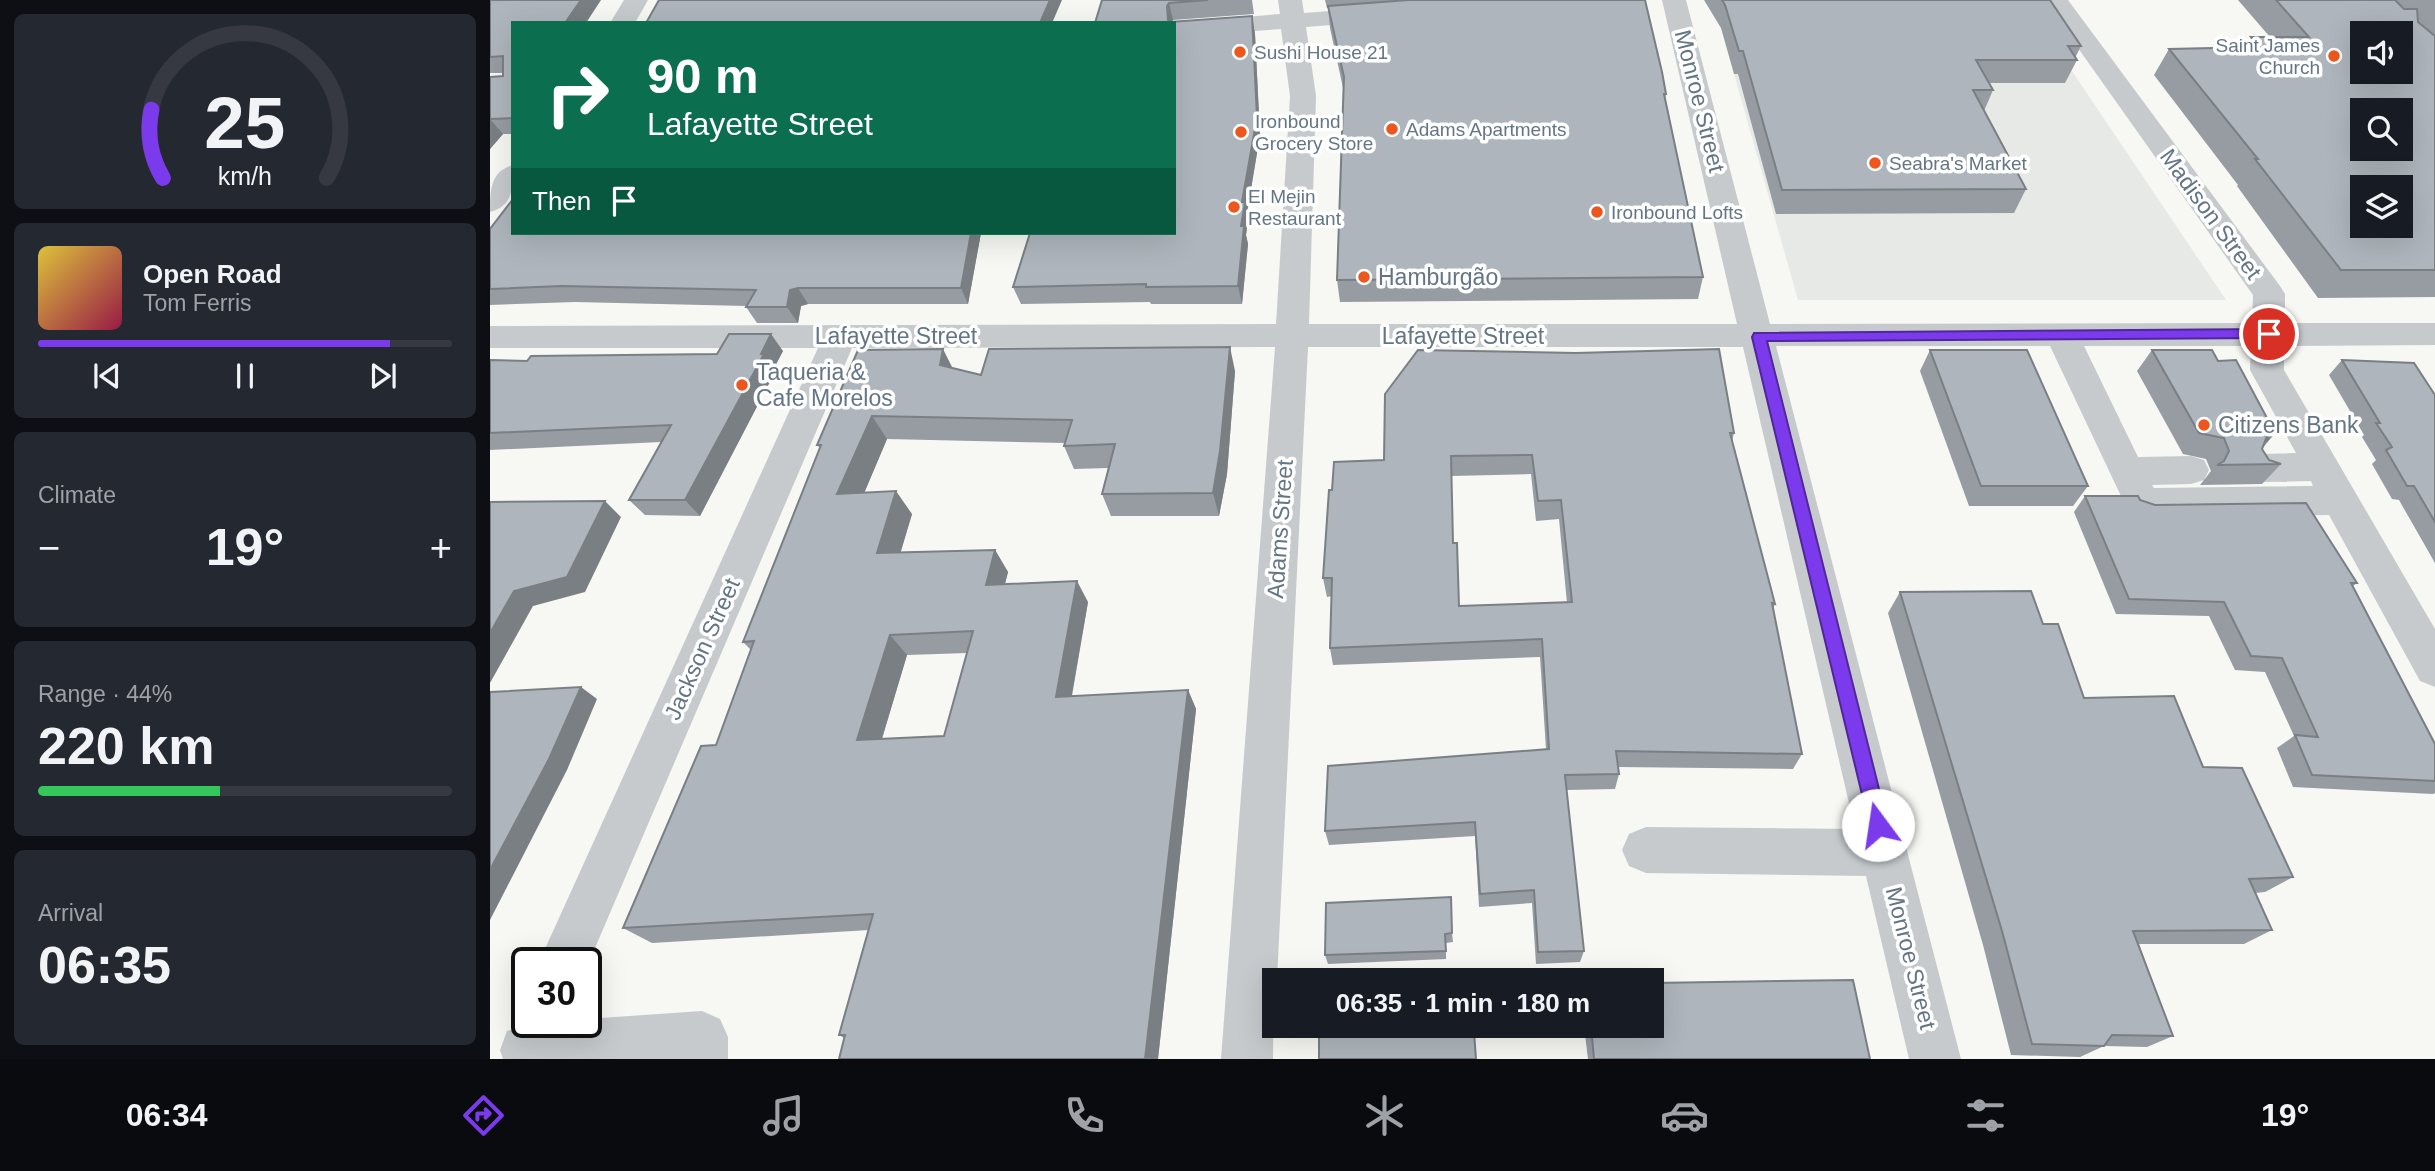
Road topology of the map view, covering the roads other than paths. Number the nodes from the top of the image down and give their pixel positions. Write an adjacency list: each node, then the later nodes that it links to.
1 (636, 0): 6 (street)
2 (1674, 0): 16 (street, Monroe Street)
3 (2056, 0): 10 (street, Madison Street)
4 (1292, 10): 5 (street); 7 (street); 14 (street, Adams Street)
5 (1404, 12)
6 (623, 21)
7 (1176, 30)
8 (511, 177): 9 (street)
9 (490, 203)
10 (2269, 334): 11 (street, Lafayette Street); 12 (street, Lafayette Street); 17 (street, Madison Street)
11 (2435, 334)
12 (2062, 335): 16 (street, Lafayette Street); 20 (street)
13 (839, 336): 14 (street, Lafayette Street); 15 (street, Lafayette Street); 25 (street, Jackson Street)
14 (1292, 336): 16 (street, Lafayette Street); 28 (street, Adams Street)
15 (490, 337)
16 (1759, 337): 24 (street, Monroe Street)
17 (2319, 467): 18 (street); 21 (street, Madison Street)
18 (2264, 468)
19 (2192, 470): 20 (street)
20 (2135, 487): 21 (street)
21 (2341, 500): 22 (street, Madison Street)
22 (2435, 668)
23 (1646, 850): 24 (street)
24 (1885, 853): 29 (street, Monroe Street)
25 (571, 947)
26 (528, 1044): 27 (street)
27 (702, 1048)
28 (1247, 1059)
29 (1935, 1059)

